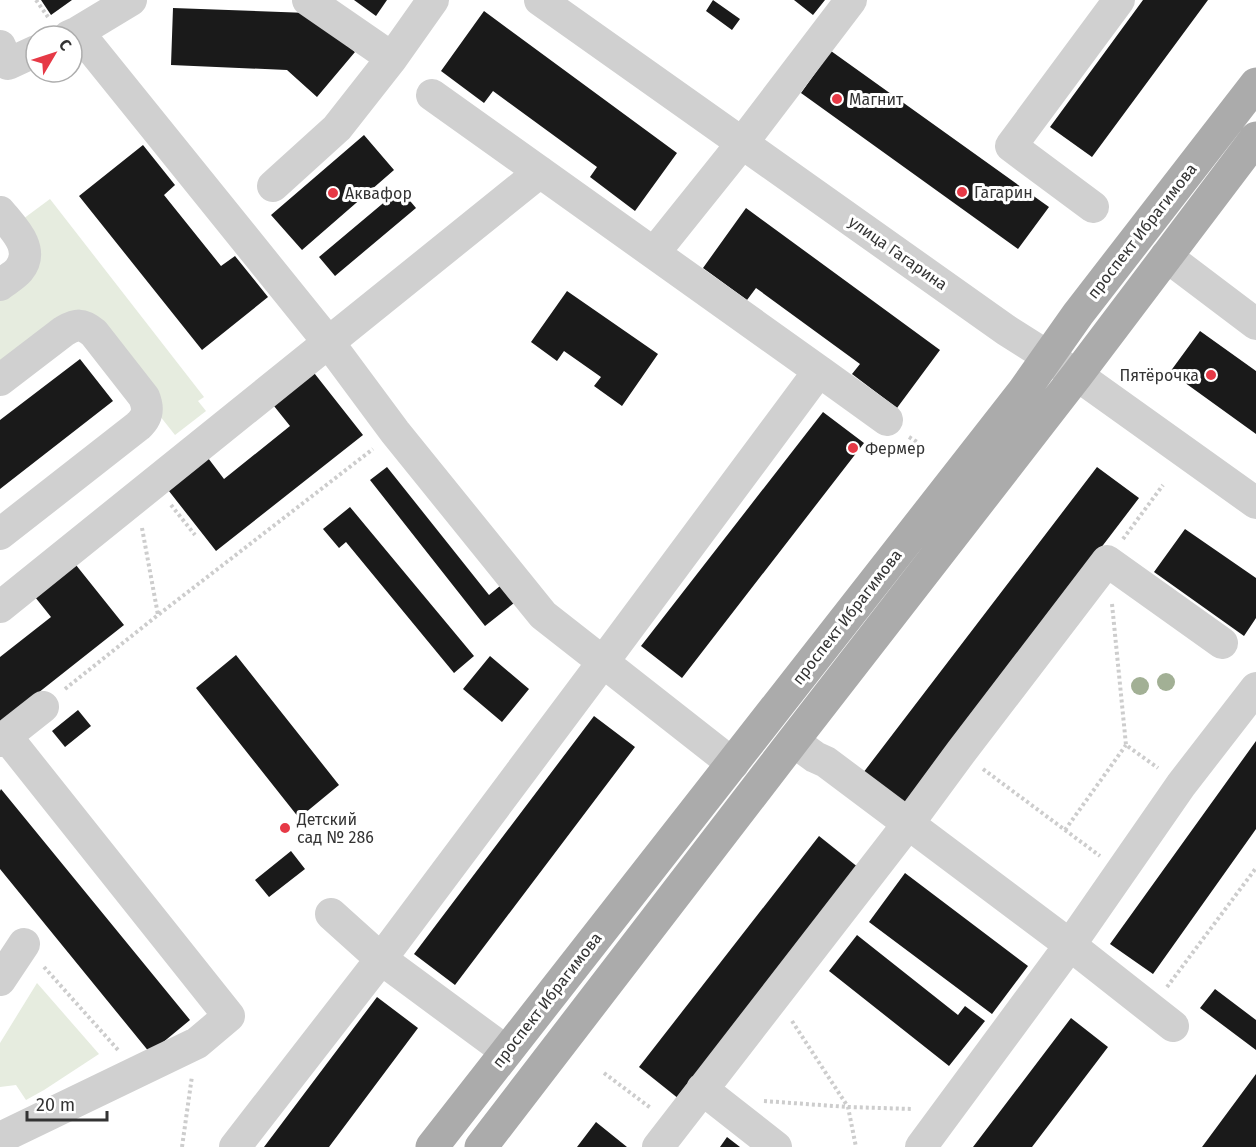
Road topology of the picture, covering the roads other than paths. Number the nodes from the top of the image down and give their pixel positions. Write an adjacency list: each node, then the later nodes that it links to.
1 (130, 0): 7 (street)
2 (308, 0): 9 (street)
3 (433, 0): 9 (street)
4 (540, 0): 13 (street, улица Гагарина)
5 (851, 0): 13 (street)
6 (1119, 0): 16 (street)
7 (84, 28)
8 (84, 46): 22 (street)
9 (392, 58): 15 (street)
10 (1256, 84): 23 (main road, проспект Ибрагимова)
11 (432, 95): 14 (street)
12 (1256, 138): 19 (main road, проспект Ибрагимова)
13 (743, 142): 18 (street); 23 (street, улица Гагарина)
14 (540, 172): 18 (street); 22 (street)
15 (273, 186)
16 (1094, 207)
17 (0, 212): 20 (street)
18 (654, 253): 24 (street)
19 (1166, 256): 21 (street); 25 (main road, проспект Ибрагимова)
20 (0, 285)
21 (1256, 324)
22 (328, 343): 30 (street); 32 (street)
23 (1049, 356): 25 (street, улица Гагарина); 37 (main road, проспект Ибрагимова)
24 (819, 371): 27 (street); 32 (street)
25 (1077, 375): 28 (street, улица Гагарина); 36 (main road, проспект Ибрагимова)
26 (0, 380): 29 (street)
27 (887, 420)
28 (1256, 503)
29 (0, 534)
30 (0, 607)
31 (1222, 643): 38 (street)
32 (603, 663): 37 (street); 42 (street)
33 (1256, 688): 41 (street)
34 (43, 707): 35 (street)
35 (3, 738): 48 (street)
36 (793, 741): 38 (street); 51 (main road, проспект Ибрагимова)
37 (733, 764): 45 (main road, проспект Ибрагимова)
38 (908, 824): 41 (street); 46 (street)
39 (331, 914): 42 (street)
40 (24, 944): 43 (street)
41 (1070, 945): 44 (street); 53 (street)
42 (381, 959): 45 (street); 49 (street)
43 (0, 980)
44 (1162, 1018)
45 (507, 1052): 50 (main road, проспект Ибрагимова)
46 (702, 1089): 47 (street); 52 (street)
47 (666, 1137)
48 (0, 1138)
49 (235, 1147)
50 (432, 1147)
51 (481, 1147)
52 (776, 1147)
53 (921, 1147)

